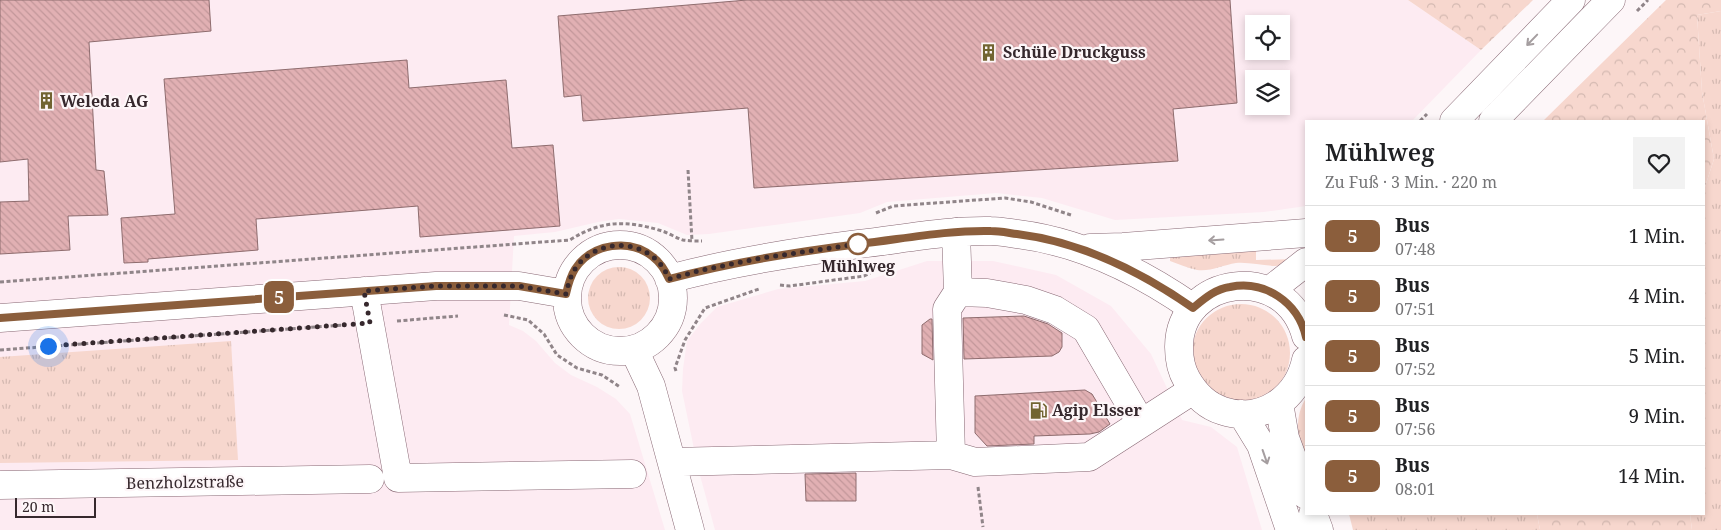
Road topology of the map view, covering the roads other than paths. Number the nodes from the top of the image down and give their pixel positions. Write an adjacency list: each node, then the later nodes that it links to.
1 (1569, 3): 3 (street, one-way to 3)
2 (1609, 3): 4 (street)
3 (1455, 120)
4 (1494, 120)
5 (956, 232): 7 (street); 9 (street); 12 (street)
6 (1305, 233): 7 (street, one-way to 7)
7 (1081, 248): 14 (street)
8 (1305, 263): 11 (street)
9 (669, 279): 13 (street); 17 (street)
10 (364, 291): 13 (street); 15 (street); 25 (street)
11 (1269, 291): 14 (street); 16 (street)
12 (958, 292): 22 (street); 23 (street)
13 (566, 294): 17 (street)
14 (1193, 308): 19 (street)
15 (0, 318)
16 (1305, 333)
17 (634, 350): 24 (street)
18 (1305, 365): 20 (street)
19 (1193, 390): 21 (street); 22 (street)
20 (1279, 403): 21 (street); 28 (street)
21 (1242, 414): 32 (street, one-way to 32)
22 (1141, 424): 23 (street)
23 (963, 459): 24 (street)
24 (672, 462): 31 (street)
25 (632, 474)
26 (370, 479): 27 (street, Benzholzstraße)
27 (0, 485)
28 (1305, 492)
29 (1313, 515): 33 (street)
30 (1326, 515): 34 (street)
31 (690, 530)
32 (1290, 530)
33 (1319, 530)
34 (1328, 530)

